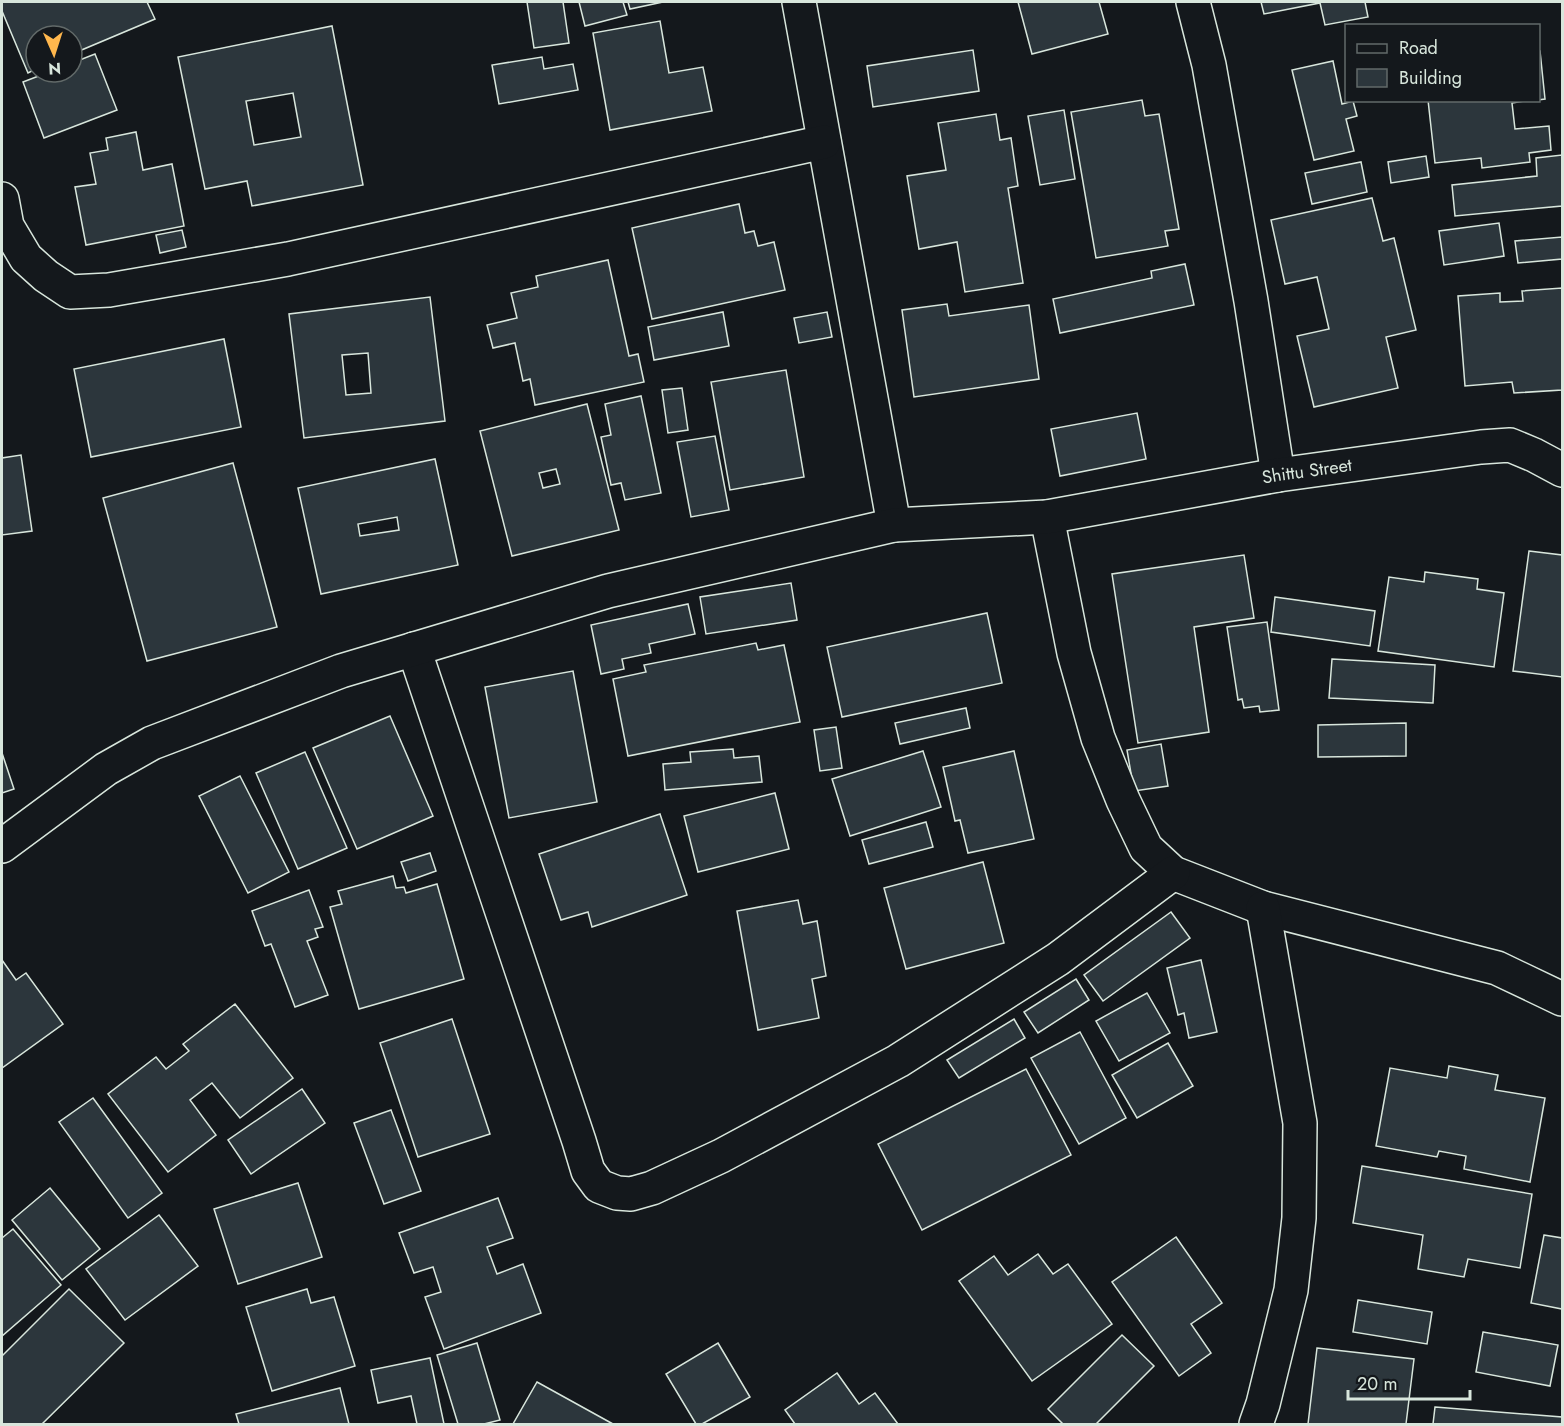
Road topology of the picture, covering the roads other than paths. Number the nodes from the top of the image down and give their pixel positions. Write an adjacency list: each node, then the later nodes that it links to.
1 (799, 2): 3 (street)
2 (1193, 2): 6 (street)
3 (824, 142): 4 (street); 8 (street)
4 (2, 199)
5 (1563, 470): 6 (street, Shittu Street)
6 (1278, 475): 7 (street, Shittu Street)
7 (1047, 517): 8 (street, Shittu Street); 11 (street)
8 (894, 525): 9 (street, Shittu Street)
9 (414, 650): 10 (street, Shittu Street); 11 (street)
10 (2, 846)
11 (1173, 873): 12 (street)
12 (1263, 908): 13 (street); 14 (street)
13 (1555, 996)
14 (1257, 1425)

